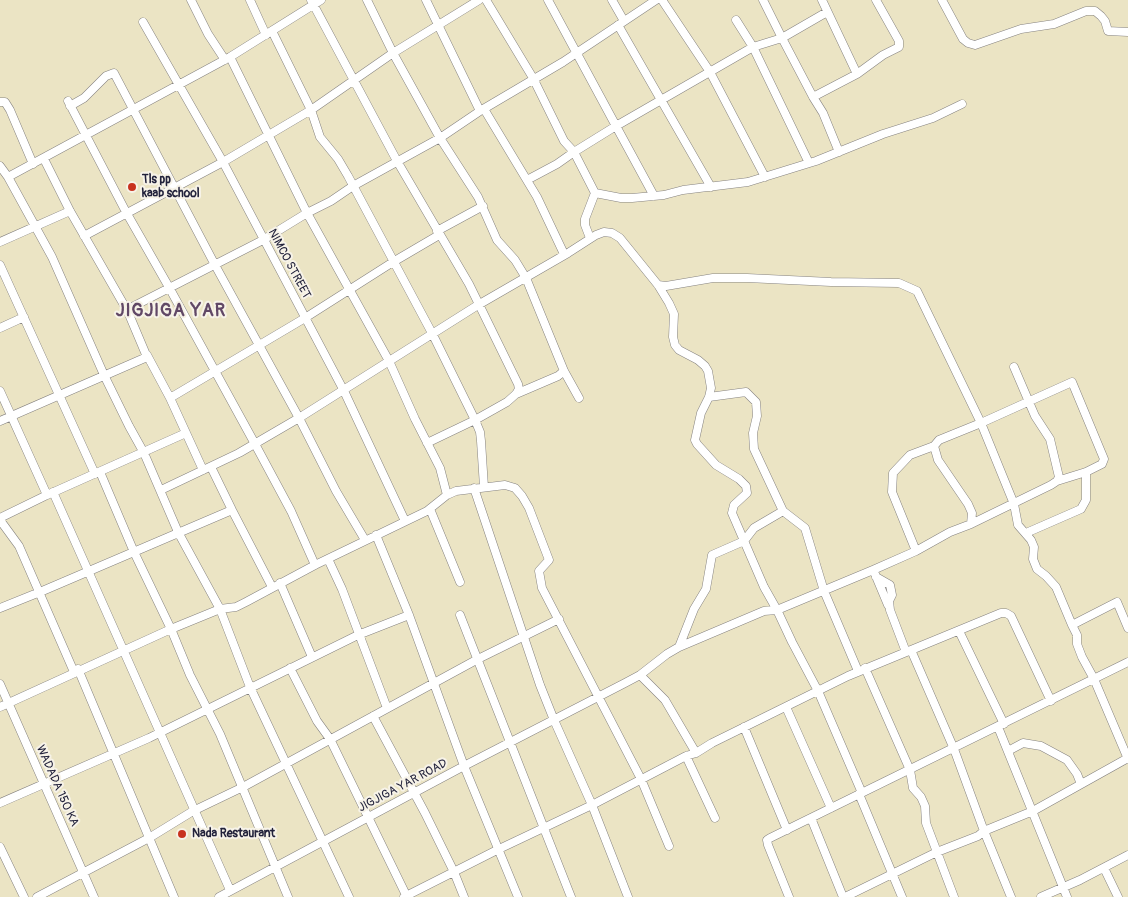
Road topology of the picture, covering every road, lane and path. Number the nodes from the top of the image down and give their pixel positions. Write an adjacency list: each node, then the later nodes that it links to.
1 (191, 0): 28 (street)
2 (250, 0): 23 (street)
3 (321, 0): 16 (street)
4 (367, 0): 26 (street)
5 (426, 0): 21 (street)
6 (479, 0): 21 (street)
7 (486, 0): 31 (street)
8 (548, 0): 27 (street)
9 (612, 0): 20 (street)
10 (656, 0): 20 (street)
11 (662, 0): 29 (street)
12 (822, 0): 17 (street)
13 (876, 0): 30 (street)
14 (942, 0): 22 (street)
15 (767, 1): 24 (street)
16 (313, 3): 23 (street); 32 (street)
17 (828, 12): 24 (street); 30 (street)
18 (736, 20): 25 (street)
19 (143, 22): 33 (street, NIMCO STREET)
20 (621, 23): 27 (street); 35 (street)
21 (439, 24): 26 (street); 40 (street)
22 (1128, 32)
23 (269, 33): 28 (street); 39 (street)
24 (782, 38): 25 (street); 34 (street)
25 (753, 47): 29 (street); 50 (street)
26 (393, 53): 32 (street); 44 (street)
27 (576, 53): 31 (street); 41 (street)
28 (228, 59): 33 (street); 43 (street)
29 (710, 72): 35 (street); 54 (street)
30 (857, 74): 34 (street)
31 (533, 80): 40 (street); 45 (street)
32 (354, 81): 39 (street); 48 (street)
33 (179, 86): 38 (street); 49 (street, NIMCO STREET)
34 (814, 97): 46 (street)
35 (661, 100): 41 (street); 58 (street)
36 (0, 102): 51 (street)
37 (962, 104): 46 (street)
38 (132, 108): 42 (street); 42 (street); 57 (street)
39 (311, 110): 43 (street); 56 (street)
40 (482, 110): 44 (street); 55 (street)
41 (616, 126): 45 (street); 60 (street)
42 (85, 136): 47 (street); 63 (street)
43 (268, 136): 49 (street); 64 (street)
44 (440, 138): 48 (street); 61 (street)
45 (574, 152): 55 (street); 59 (street)
46 (838, 152): 50 (street)
47 (44, 159): 51 (street); 62 (street)
48 (397, 161): 56 (street); 66 (street)
49 (223, 162): 57 (street); 69 (street, NIMCO STREET)
50 (809, 163): 54 (street)
51 (32, 164): 53 (street)
52 (0, 166): 53 (street)
53 (8, 177): 65 (street)
54 (765, 178): 58 (street)
55 (527, 180): 71 (street)
56 (352, 186): 64 (street); 72 (street)
57 (174, 187): 63 (street); 73 (street)
58 (712, 187): 60 (street)
59 (595, 193): 60 (street); 68 (street)
60 (654, 196)
61 (483, 206): 66 (street); 75 (street)
62 (70, 211): 65 (street); 67 (street)
63 (126, 212): 67 (street); 77 (street)
64 (307, 213): 69 (street); 78 (street)
65 (35, 225): 70 (street); 91 (street)
66 (438, 233): 72 (street); 79 (street)
67 (84, 236): 80 (street)
68 (590, 238): 71 (street); 76 (street)
69 (263, 240): 73 (street); 82 (street, NIMCO STREET)
70 (0, 242)
71 (564, 254): 75 (street)
72 (393, 262): 78 (street); 84 (street)
73 (215, 264): 77 (street); 85 (street)
74 (0, 265): 81 (street)
75 (526, 278): 79 (street); 89 (street)
76 (658, 285): 96 (street); 104 (street)
77 (170, 289): 80 (street); 90 (street)
78 (349, 290): 82 (street); 87 (street)
79 (478, 305): 84 (street); 95 (street)
80 (128, 312): 86 (street)
81 (24, 317): 83 (street); 94 (street)
82 (305, 318): 85 (street); 93 (street, NIMCO STREET)
83 (0, 328)
84 (432, 335): 87 (street); 102 (street)
85 (259, 344): 90 (street); 101 (street)
86 (147, 355): 91 (street); 97 (street)
87 (390, 362): 93 (street); 106 (street)
88 (1014, 367): 99 (street)
89 (564, 371): 95 (street); 98 (street)
90 (215, 372): 97 (street); 107 (street)
91 (104, 375): 94 (street); 109 (street)
92 (0, 391): 100 (street)
93 (344, 391): 101 (street); 125 (street, NIMCO STREET)
94 (60, 394): 100 (street); 113 (street)
95 (516, 394): 102 (street)
96 (709, 397): 123 (street); 131 (street)
97 (170, 398): 105 (street)
98 (579, 398)
99 (1029, 401): 104 (street); 112 (street); 114 (street)
100 (11, 416): 103 (street); 118 (street)
101 (299, 418): 107 (street); 130 (street)
102 (475, 420): 106 (street); 115 (street)
103 (0, 421)
104 (981, 423): 108 (street); 120 (street)
105 (186, 434): 109 (street); 111 (street)
106 (427, 442): 119 (street)
107 (255, 444): 110 (street); 135 (street)
108 (934, 446): 126 (street); 132 (street)
109 (144, 453): 113 (street); 117 (street)
110 (211, 467): 111 (street); 122 (street)
111 (203, 470): 117 (street)
112 (1086, 472): 114 (street, JIGJIGA YAR ROAD); 128 (street)
113 (98, 473): 118 (street); 133 (street)
114 (1057, 481): 120 (street, JIGJIGA YAR ROAD)
115 (484, 487): 116 (street); 147 (street)
116 (474, 488): 119 (street); 153 (street)
117 (160, 490): 127 (street)
118 (50, 494): 124 (street); 136 (street)
119 (447, 495): 121 (street)
120 (1014, 504): 126 (street, JIGJIGA YAR ROAD); 128 (street)
121 (430, 509): 125 (street); 138 (street)
122 (232, 510): 127 (street); 139 (street)
123 (783, 511): 131 (street); 140 (street)
124 (0, 519): 141 (street)
125 (405, 521): 129 (street)
126 (972, 524): 132 (street, JIGJIGA YAR ROAD)
127 (178, 532): 133 (street); 143 (street)
128 (1026, 533): 148 (street)
129 (376, 535): 130 (street); 145 (street)
130 (365, 540): 134 (street)
131 (744, 541): 144 (street); 154 (street)
132 (916, 551): 137 (street, JIGJIGA YAR ROAD)
133 (134, 552): 136 (street); 149 (street)
134 (328, 559): 135 (street); 152 (street)
135 (315, 565): 139 (street)
136 (88, 572): 141 (street); 155 (street)
137 (874, 574): 140 (street, JIGJIGA YAR ROAD); 156 (street)
138 (460, 582)
139 (276, 585): 143 (street); 157 (street)
140 (824, 590): 144 (street, JIGJIGA YAR ROAD); 161 (street)
141 (40, 592): 142 (street); 162 (street)
142 (0, 608)
143 (220, 609): 149 (street); 167 (street)
144 (777, 610): 154 (street, JIGJIGA YAR ROAD); 168 (street)
145 (409, 615): 152 (street); 166 (street)
146 (460, 615): 158 (street)
147 (559, 619): 153 (street); 169 (street)
148 (1072, 624): 150 (street); 164 (street)
149 (171, 628): 155 (street); 174 (street)
150 (1128, 628)
151 (958, 631): 156 (street); 170 (street); 177 (street)
152 (358, 635): 157 (street); 173 (street)
153 (523, 637): 158 (street); 176 (street)
154 (679, 647): 163 (street, JIGJIGA YAR ROAD)
155 (123, 649): 162 (street); 179 (street)
156 (909, 651): 161 (street); 182 (street)
157 (312, 657): 160 (street)
158 (478, 659): 166 (street); 181 (street)
159 (1128, 662): 164 (street)
160 (290, 668): 167 (street); 180 (street)
161 (862, 670): 168 (street); 190 (street)
162 (76, 671): 171 (street); 185 (street)
163 (640, 675): 169 (street, JIGJIGA YAR ROAD); 184 (street)
164 (1094, 679): 170 (street); 187 (street)
165 (0, 684): 171 (street, WADADA 150 KA)
166 (433, 684): 173 (street); 189 (street)
167 (250, 687): 174 (street); 188 (street)
168 (818, 691): 172 (street); 196 (street)
169 (598, 696): 176 (street, JIGJIGA YAR ROAD); 191 (street)
170 (1051, 700): 177 (street)
171 (4, 705): 192 (street, WADADA 150 KA)
172 (786, 707): 178 (street); 199 (street)
173 (387, 708): 175 (street)
174 (208, 710): 179 (street); 194 (street)
175 (373, 716): 180 (street); 195 (street)
176 (554, 720): 181 (street, JIGJIGA YAR ROAD); 198 (street)
177 (1001, 726): 182 (street); 183 (street)
178 (744, 727): 184 (street); 206 (street)
179 (160, 733): 185 (street); 200 (street)
180 (330, 739): 188 (street); 202 (street)
181 (511, 742): 189 (street, JIGJIGA YAR ROAD); 205 (street)
182 (954, 749): 190 (street); 207 (street)
183 (1008, 751): 193 (street); 201 (street)
184 (696, 753): 186 (street)
185 (114, 754): 192 (street); 208 (street)
186 (686, 756): 191 (street); 203 (street)
187 (1128, 759): 193 (street)
188 (286, 762): 194 (street); 209 (street)
189 (464, 766): 195 (street, JIGJIGA YAR ROAD); 212 (street)
190 (910, 770): 196 (street); 213 (street)
191 (641, 779): 198 (street); 210 (street)
192 (44, 783): 197 (street); 218 (street, WADADA 150 KA)
193 (1082, 784): 201 (street)
194 (243, 786): 200 (street); 215 (street)
195 (414, 793): 202 (street, JIGJIGA YAR ROAD); 217 (street)
196 (860, 794): 199 (street); 219 (street)
197 (0, 802)
198 (592, 805): 205 (street); 232 (street)
199 (831, 808): 204 (street)
200 (194, 811): 208 (street); 221 (street)
201 (1033, 811): 207 (street); 220 (street)
202 (369, 817): 209 (street, JIGJIGA YAR ROAD); 228 (street)
203 (715, 818)
204 (811, 818): 206 (street); 234 (street)
205 (544, 828): 212 (street); 231 (street)
206 (787, 830): 233 (street)
207 (984, 831): 213 (street); 237 (street)
208 (149, 838): 218 (street); 225 (street)
209 (324, 841): 215 (street, JIGJIGA YAR ROAD); 227 (street)
210 (669, 846)
211 (0, 847): 222 (street)
212 (499, 849): 217 (street); 230 (street)
213 (937, 852): 219 (street); 236 (street)
214 (1128, 855): 216 (street)
215 (274, 867): 221 (street, JIGJIGA YAR ROAD); 226 (street)
216 (1104, 868): 220 (street); 240 (street)
217 (454, 872): 228 (street); 229 (street)
218 (83, 873): 223 (street); 224 (street, WADADA 150 KA)
219 (892, 874): 234 (street); 235 (street)
220 (1063, 887): 238 (street); 239 (street)
221 (225, 894)
222 (24, 897)
223 (37, 897)
224 (94, 897)
225 (174, 897)
226 (288, 897)
227 (349, 897)
228 (406, 897)
229 (464, 897)
230 (518, 897)
231 (571, 897)
232 (628, 897)
233 (789, 897)
234 (844, 897)
235 (902, 897)
236 (954, 897)
237 (1011, 897)
238 (1041, 897)
239 (1067, 897)
240 (1118, 897)

